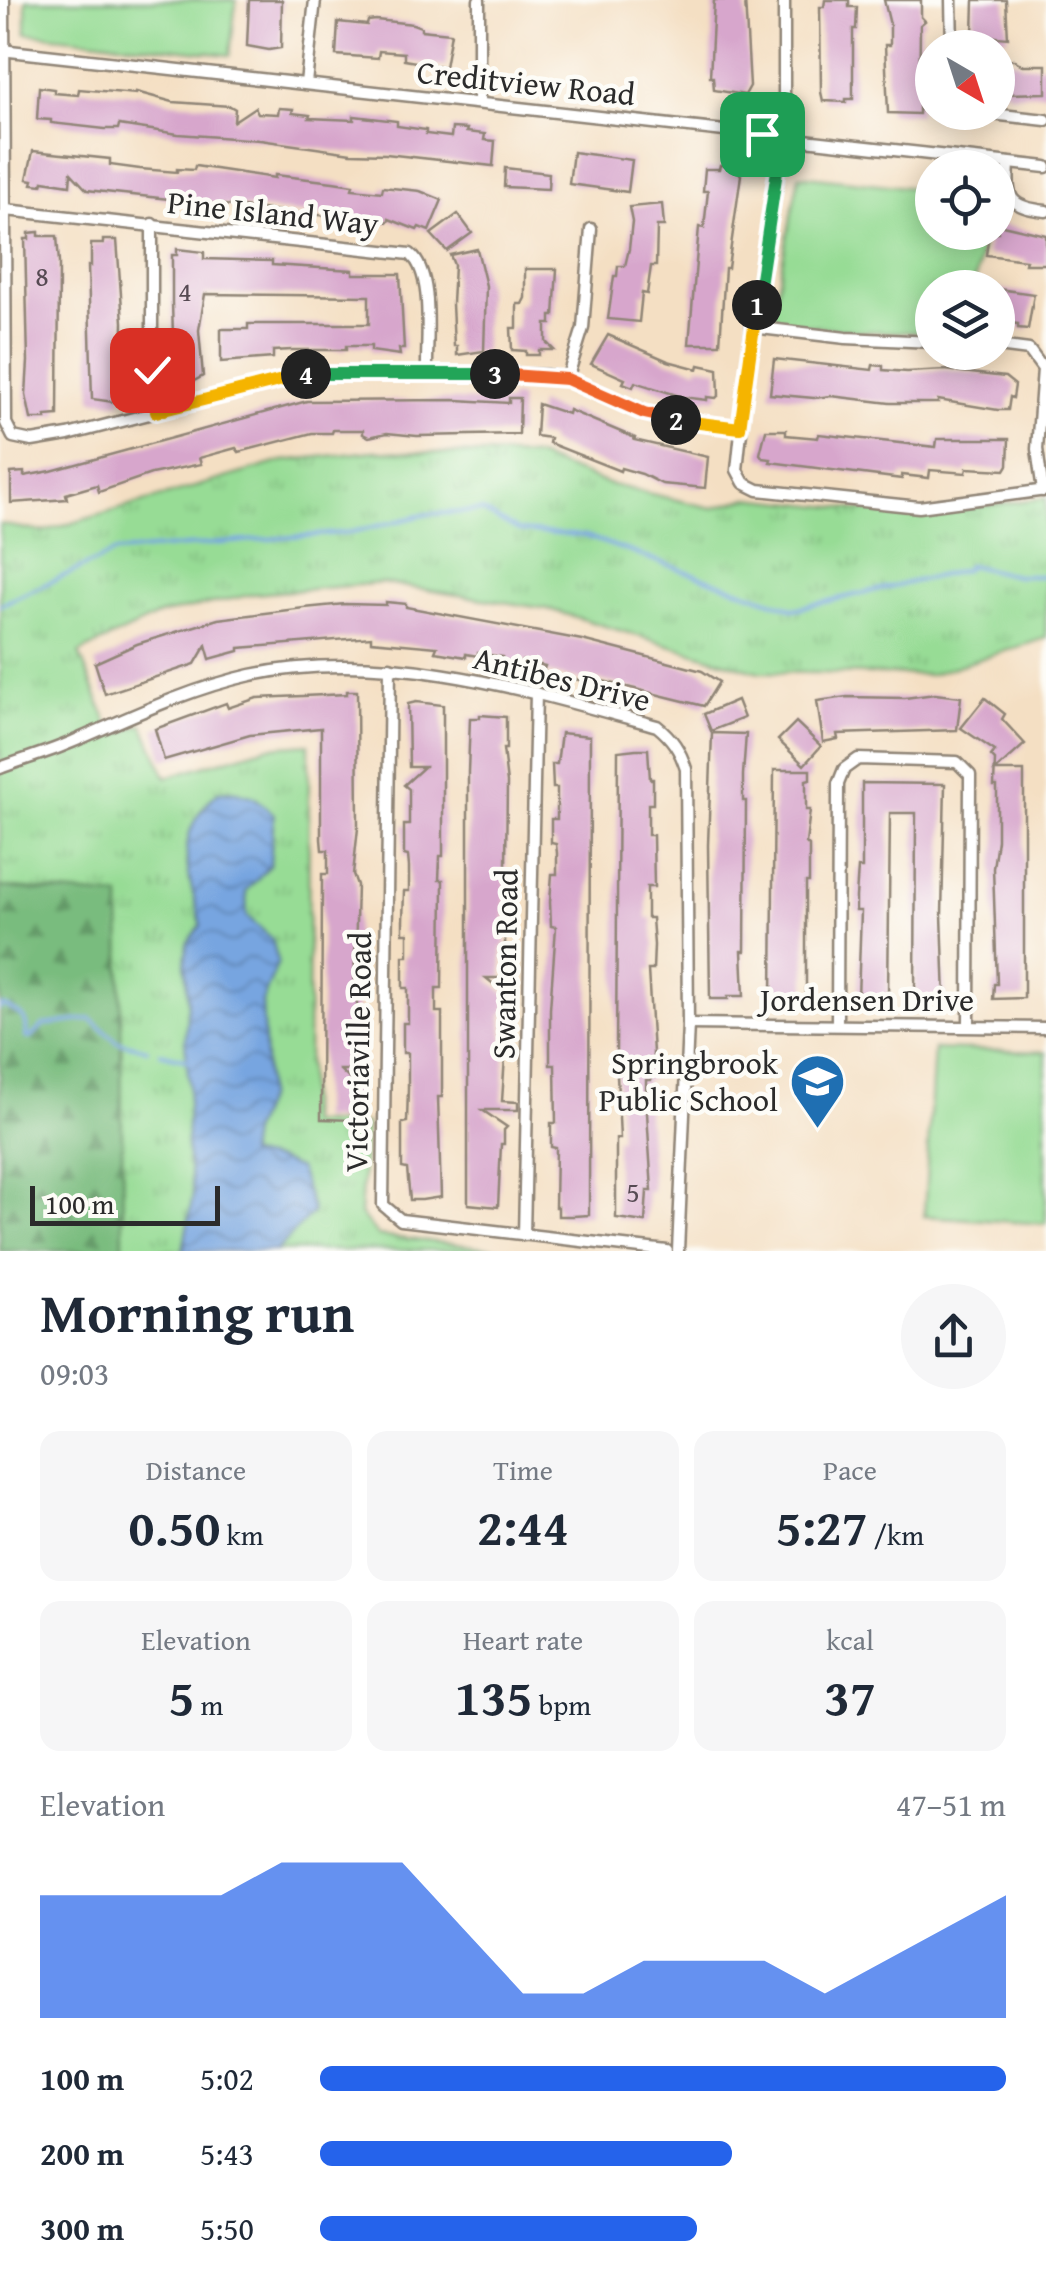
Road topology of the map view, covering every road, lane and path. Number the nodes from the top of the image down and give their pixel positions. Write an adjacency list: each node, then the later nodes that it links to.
1 (4, 0): 7 (street)
2 (316, 0): 8 (street)
3 (479, 0): 9 (street)
4 (784, 0): 12 (street)
5 (952, 0): 6 (street)
6 (952, 30)
7 (3, 51): 8 (street, Creditview Road); 17 (street)
8 (306, 83): 9 (street, Creditview Road)
9 (479, 102): 12 (street, Creditview Road)
10 (1015, 117): 11 (street)
11 (1046, 120)
12 (782, 137): 13 (street, Creditview Road); 21 (street)
13 (915, 152)
14 (1015, 164): 15 (street, Creditview Road)
15 (1046, 167)
16 (1015, 202): 18 (street)
17 (6, 210): 19 (street, Pine Island Way); 26 (street)
18 (1046, 212)
19 (152, 224): 24 (street, Pine Island Way); 26 (street)
20 (591, 230): 25 (street)
21 (752, 326): 22 (street); 27 (street)
22 (915, 341)
23 (1015, 348): 28 (street)
24 (427, 373): 25 (street); 26 (street)
25 (567, 379): 27 (street)
26 (156, 412)
27 (740, 428): 28 (street)
28 (1044, 490)
29 (390, 667): 30 (street, Antibes Drive); 31 (street, Antibes Drive); 36 (street, Victoriaville Road)
30 (536, 693): 32 (street, Antibes Drive); 36 (street, Swanton Road)
31 (0, 768)
32 (688, 1024): 33 (street, Jordensen Drive); 38 (street, Antibes Drive)
33 (838, 1024): 34 (street, Jordensen Drive); 34 (street)
34 (969, 1025): 35 (street, Jordensen Drive)
35 (1046, 1028)
36 (524, 1236): 37 (street, Victoriaville Road)
37 (668, 1251)
38 (678, 1251)

